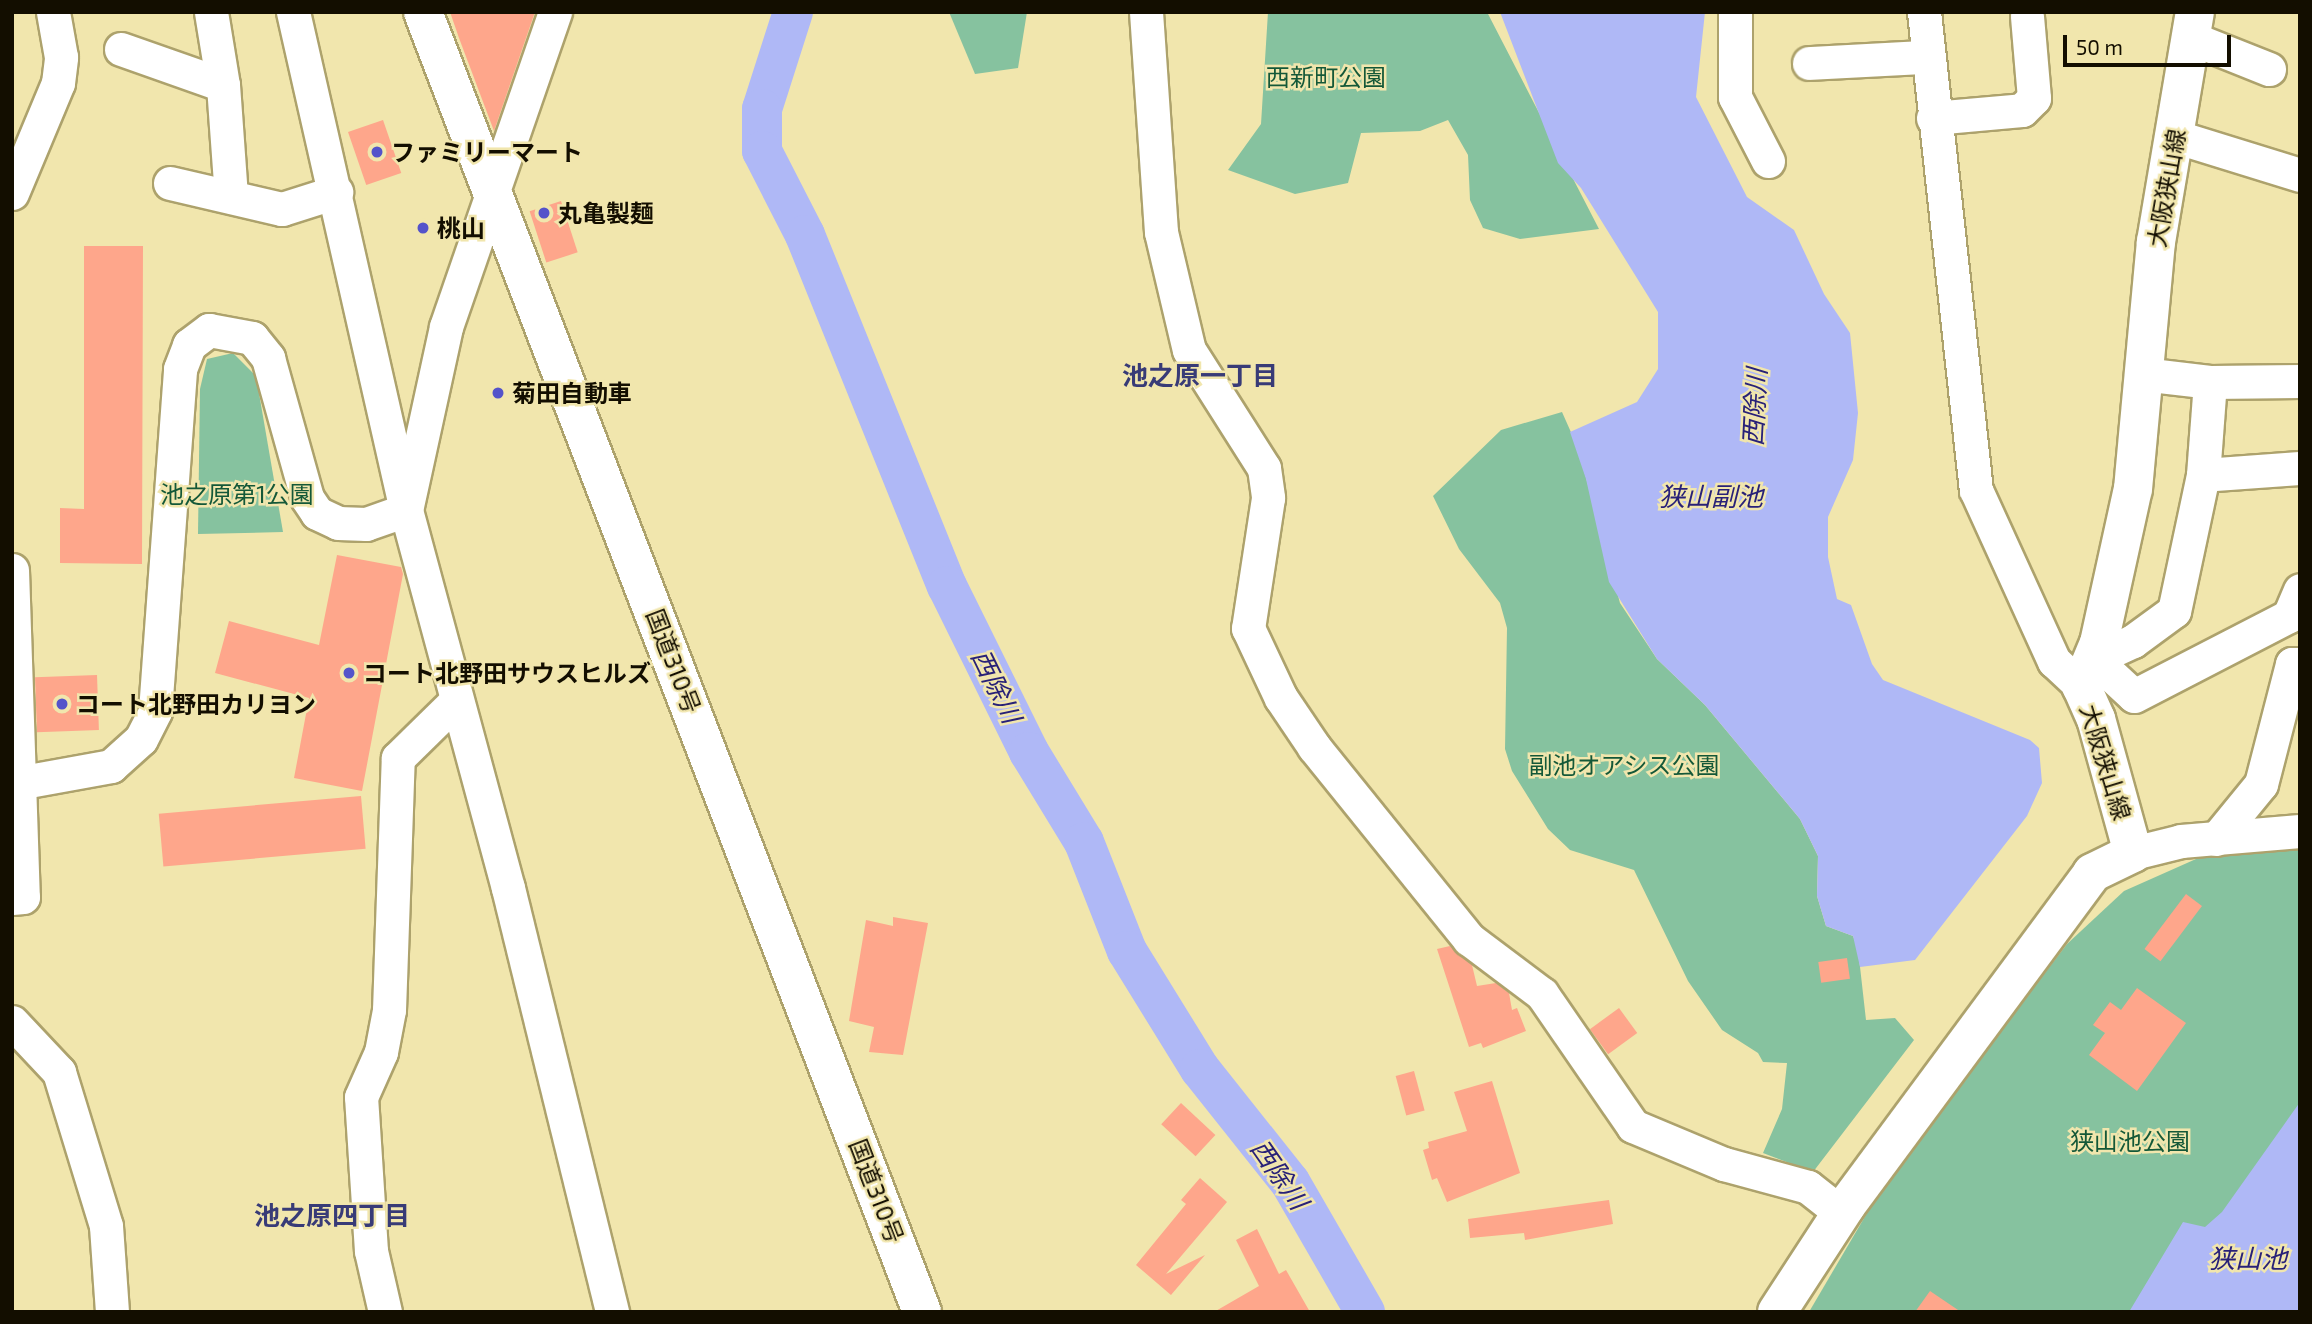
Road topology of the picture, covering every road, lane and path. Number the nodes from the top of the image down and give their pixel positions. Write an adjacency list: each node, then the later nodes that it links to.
1 (53, 12): 22 (street)
2 (211, 12): 15 (street)
3 (293, 12): 21 (street)
4 (423, 12): 24 (main road, 国道310号)
5 (555, 12): 24 (street)
6 (1146, 12): 42 (street)
7 (1735, 12): 18 (street)
8 (1924, 12): 12 (street)
9 (2027, 16): 16 (street)
10 (2193, 25): 14 (street); 17 (main road, 大阪狭山線)
11 (121, 49): 15 (street)
12 (1925, 58): 13 (street); 16 (street)
13 (1809, 63)
14 (2269, 69)
15 (223, 85): 23 (street)
16 (1933, 118): 34 (street)
17 (2174, 136): 19 (street); 25 (main road, 大阪狭山線)
18 (1769, 161)
19 (2300, 175)
20 (170, 183): 23 (street)
21 (336, 192): 23 (street); 30 (street)
22 (12, 193)
23 (231, 197)
24 (494, 198): 30 (street); 46 (main road, 国道310号)
25 (2142, 374): 27 (street); 34 (main road, 大阪狭山線)
26 (2300, 381): 27 (street)
27 (2210, 382): 29 (street)
28 (2300, 468): 29 (street)
29 (2203, 475): 34 (street)
30 (406, 510): 35 (street); 36 (street)
31 (12, 570): 36 (street)
32 (2300, 590): 34 (street)
33 (2300, 664): 38 (street)
34 (2087, 672): 39 (main road, 大阪狭山線)
35 (456, 701): 44 (street); 45 (street)
36 (15, 784): 40 (street)
37 (2300, 831): 38 (street)
38 (2216, 839): 39 (street)
39 (2133, 853): 42 (main road, 大阪狭山線)
40 (12, 898)
41 (12, 1022): 43 (street)
42 (1841, 1213): 47 (main road, 大阪狭山線)
43 (113, 1312)
44 (385, 1312)
45 (612, 1312)
46 (922, 1312)
47 (1777, 1312)

